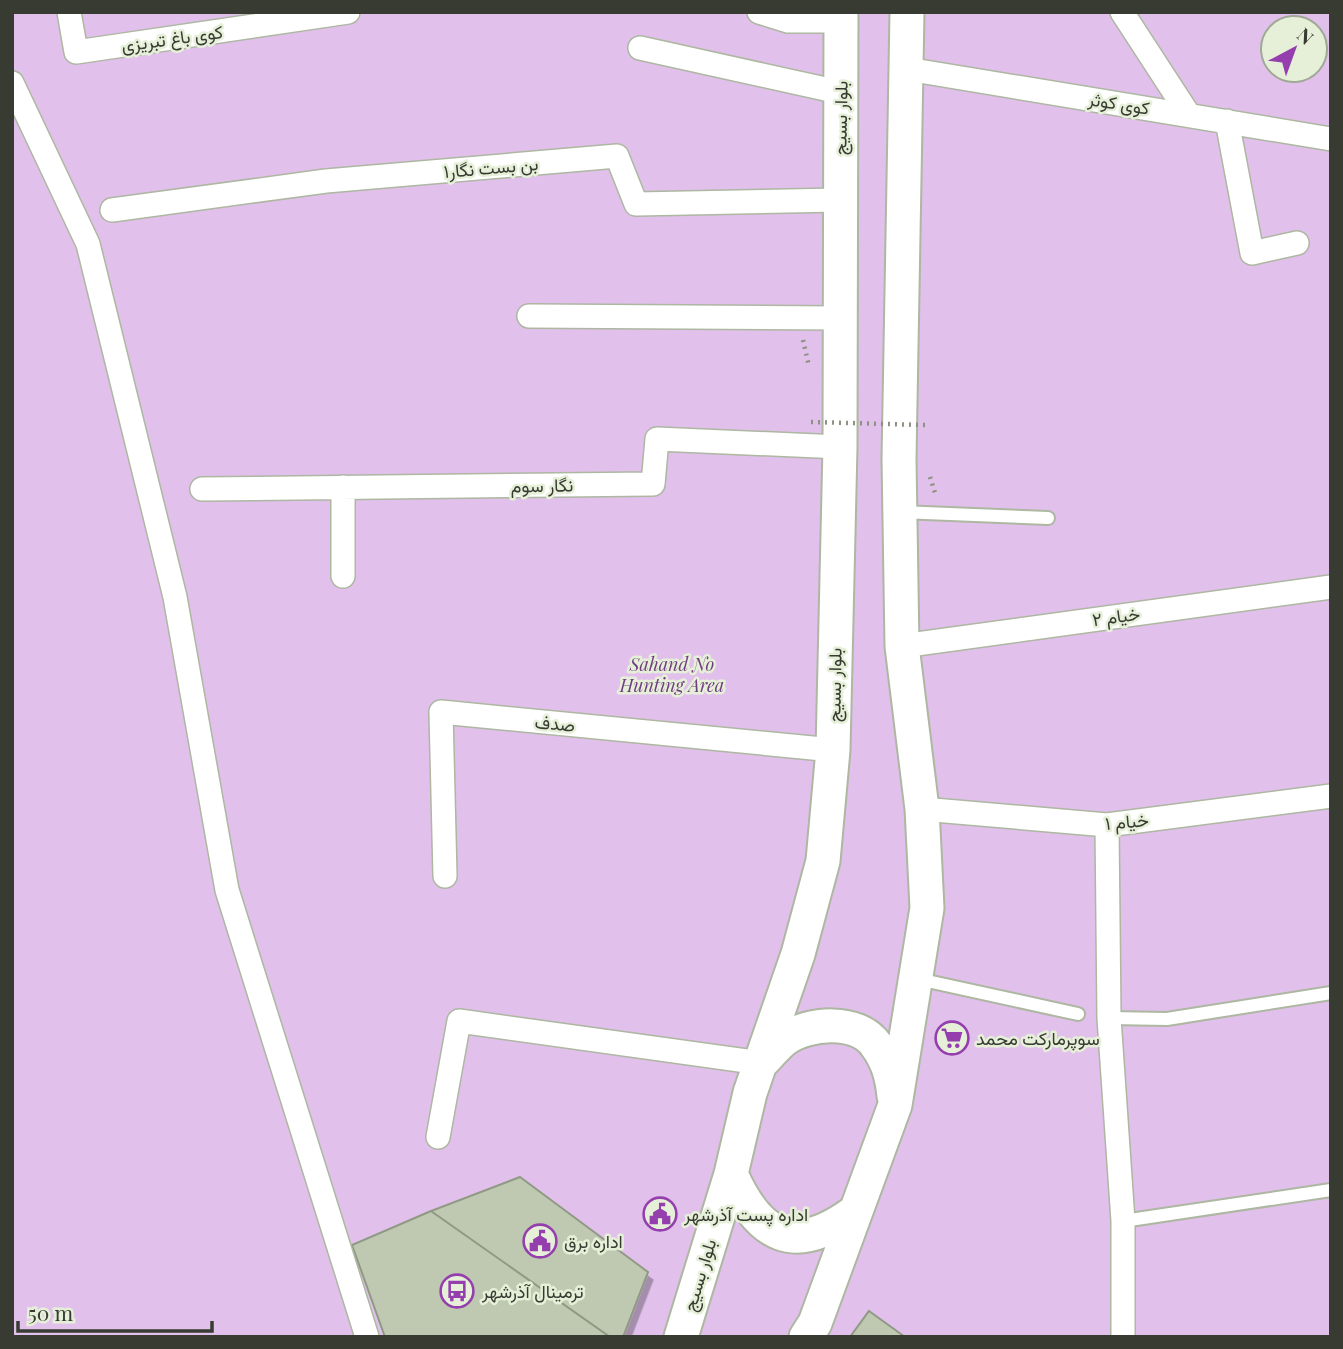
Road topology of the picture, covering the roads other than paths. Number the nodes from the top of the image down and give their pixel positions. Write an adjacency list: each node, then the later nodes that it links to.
1 (69, 12): 2 (street, کوی باغ تبریزی)
2 (348, 12)
3 (759, 12): 6 (street)
4 (907, 12): 8 (main road)
5 (1122, 12): 11 (street)
6 (841, 17): 10 (main road, بلوار بسیج)
7 (640, 48): 10 (street)
8 (907, 69): 11 (street, کوی کوثر); 22 (main road)
9 (12, 83): 43 (street)
10 (839, 92): 14 (main road, بلوار بسیج)
11 (1189, 115): 12 (street, کوی کوثر)
12 (1227, 121): 13 (street, کوی کوثر); 16 (street)
13 (1331, 139)
14 (839, 200): 15 (street, بن بست نگار۱); 18 (main road, بلوار بسیج)
15 (112, 211)
16 (1297, 243)
17 (529, 316): 18 (street)
18 (840, 318): 19 (main road, بلوار بسیج)
19 (840, 447): 20 (street, نگار سوم); 27 (main road, بلوار بسیج)
20 (343, 487): 21 (street, نگار سوم); 24 (street)
21 (202, 489)
22 (900, 512): 23 (lane); 26 (main road)
23 (1048, 518)
24 (343, 576)
25 (1331, 587): 26 (street, خیام ۲)
26 (902, 646): 29 (main road)
27 (833, 750): 31 (street, صدف); 36 (main road, بلوار بسیج)
28 (1331, 796): 30 (street, خیام ۱)
29 (922, 809): 30 (street, خیام ۱); 32 (main road)
30 (1107, 825): 35 (street)
31 (445, 876)
32 (918, 979): 34 (lane); 37 (main road)
33 (1331, 993): 35 (lane)
34 (1078, 1014)
35 (1109, 1018): 42 (street)
36 (761, 1063): 37 (main road); 38 (street); 39 (main road, بلوار بسیج)
37 (895, 1105): 41 (main road)
38 (438, 1137)
39 (731, 1174): 41 (main road); 44 (main road, بلوار بسیج)
40 (1331, 1190): 42 (lane)
41 (853, 1213): 45 (main road)
42 (1124, 1221): 46 (street)
43 (367, 1337)
44 (681, 1337)
45 (806, 1337)
46 (1123, 1337)

